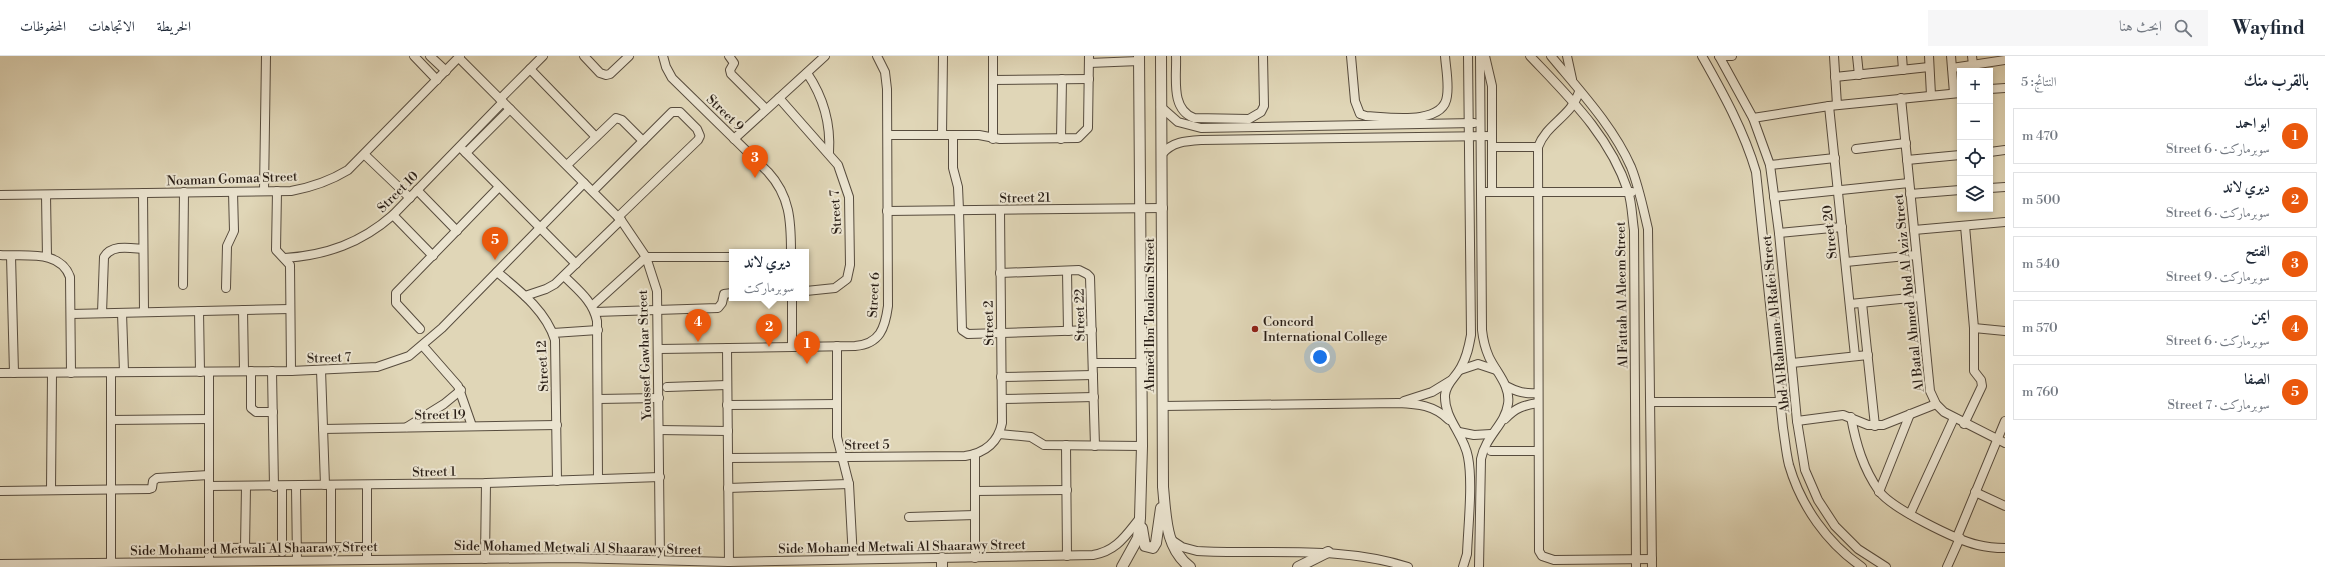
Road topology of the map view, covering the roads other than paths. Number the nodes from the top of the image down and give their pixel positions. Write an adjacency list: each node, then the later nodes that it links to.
1 (266, 56): 101 (street)
2 (414, 56): 49 (street)
3 (430, 56): 43 (street)
4 (543, 56): 41 (street, Street 10)
5 (584, 56): 6 (street)
6 (628, 56)
7 (663, 56): 74 (street, Street 9)
8 (729, 56): 63 (street)
9 (825, 56): 44 (street)
10 (878, 56): 67 (street, Street 6)
11 (943, 56): 68 (street)
12 (994, 56): 50 (street)
13 (1161, 56): 61 (street, Ahmed Ibn Touloun Street)
14 (1176, 56): 15 (street)
15 (1263, 56)
16 (1352, 56): 17 (street)
17 (1445, 56)
18 (1468, 56): 65 (street)
19 (1480, 56): 66 (street)
20 (1486, 56): 72 (street)
21 (1530, 56): 59 (street, Al Fattah Al Aleem Street)
22 (1551, 56): 52 (street, Al Fattah Al Aleem Street)
23 (1567, 56): 52 (street)
24 (1702, 56): 117 (street, Abd Al Rahman Al Rafei Street)
25 (1719, 56): 26 (street); 64 (street, Abd Al Rahman Al Rafei Street)
26 (1732, 56)
27 (1834, 56): 46 (street, Street 20)
28 (1857, 56): 45 (street)
29 (1902, 56): 42 (street)
30 (1929, 56): 39 (street)
31 (1951, 56): 40 (street)
32 (1972, 56): 38 (street)
33 (460, 57): 43 (street, Noaman Gomaa Street); 58 (street, Youssef Gawhar Street)
34 (1089, 59): 35 (street); 48 (street)
35 (1139, 59): 119 (street, Ahmed Ibn Touloun Street)
36 (1992, 59): 37 (street); 38 (street)
37 (2005, 60)
38 (1973, 65): 40 (street)
39 (1929, 67): 42 (street); 55 (street)
40 (1952, 68): 54 (street)
41 (530, 69): 58 (street, Street 10); 73 (street)
42 (1902, 70): 45 (street)
43 (446, 71): 49 (street, Noaman Gomaa Street)
44 (807, 72): 56 (street); 85 (street)
45 (1859, 75): 46 (street)
46 (1835, 77): 60 (street, Street 20)
47 (1062, 79): 48 (street); 50 (street); 76 (street)
48 (1089, 79): 76 (street)
49 (437, 80): 87 (street, Noaman Gomaa Street)
50 (994, 80): 75 (street)
51 (2005, 88): 53 (street)
52 (1577, 89): 59 (street); 111 (street, Al Fattah Al Aleem Street)
53 (1993, 90)
54 (1957, 93): 55 (street)
55 (1931, 95): 57 (street)
56 (779, 98): 63 (street); 85 (street, Street 7)
57 (1901, 98): 60 (street); 78 (street, Al Batal Ahmed Abd Al Aziz Street)
58 (501, 101): 62 (street, Youssef Gawhar Street); 82 (street, Street 10)
59 (1575, 104): 80 (street); 109 (street, Al Fattah Al Aleem Street)
60 (1833, 105): 64 (street); 89 (street, Street 20)
61 (1161, 107): 65 (street); 86 (street, Ahmed Ibn Touloun Street)
62 (510, 109): 82 (street); 91 (street, Youssef Gawhar Street)
63 (766, 109): 74 (street)
64 (1753, 118): 92 (street, Abd Al Rahman Al Rafei Street)
65 (1469, 123): 66 (street); 70 (street)
66 (1480, 123): 71 (street)
67 (889, 135): 68 (street); 122 (street, Street 6)
68 (942, 135): 69 (street)
69 (953, 135): 75 (street); 120 (street)
70 (1469, 136): 71 (street); 86 (street); 185 (street)
71 (1481, 136): 72 (street); 106 (street)
72 (1492, 136): 79 (street)
73 (596, 137): 77 (street); 91 (street)
74 (734, 139): 133 (street, Street 9)
75 (993, 139): 76 (street)
76 (1061, 139)
77 (643, 141): 103 (street); 124 (street)
78 (1906, 143): 81 (street); 90 (street, Al Batal Ahmed Abd Al Aziz Street)
79 (1492, 147): 80 (street); 107 (street)
80 (1538, 147): 108 (street)
81 (1856, 148)
82 (463, 150): 95 (street); 98 (street, Street 10)
83 (2005, 150): 84 (street)
84 (1993, 152)
85 (829, 153): 150 (street, Street 7)
86 (1162, 154): 118 (street, Ahmed Ibn Touloun Street)
87 (365, 155): 102 (street, Noaman Gomaa Street); 115 (street)
88 (1957, 155): 90 (street)
89 (1835, 158): 92 (street); 99 (street, Street 20)
90 (1907, 160): 94 (street, Al Batal Ahmed Abd Al Aziz Street)
91 (567, 165): 93 (street, Youssef Gawhar Street)
92 (1770, 166): 116 (street, Abd Al Rahman Al Rafei Street)
93 (584, 183): 103 (street, Youssef Gawhar Street); 128 (street, Street 7)
94 (1909, 183): 99 (street); 112 (street, Al Batal Ahmed Abd Al Aziz Street)
95 (499, 187): 128 (street); 130 (street)
96 (2005, 187): 97 (street)
97 (1993, 188)
98 (417, 190): 115 (street, Street 10); 130 (street)
99 (1838, 190): 116 (street); 127 (street, Street 20)
100 (1957, 190): 112 (street)
101 (264, 191): 102 (street, Noaman Gomaa Street); 105 (street, Noaman Gomaa Street)
102 (277, 191): 141 (street)
103 (593, 191): 124 (street, Youssef Gawhar Street)
104 (184, 192): 105 (street, Noaman Gomaa Street); 110 (street, Noaman Gomaa Street); 148 (street)
105 (233, 192): 149 (street)
106 (1481, 192): 107 (street); 186 (street)
107 (1492, 192): 108 (street)
108 (1537, 192): 109 (street); 205 (street)
109 (1629, 192): 111 (street); 297 (street, Al Fattah Al Aleem Street)
110 (143, 193): 114 (street, Noaman Gomaa Street); 132 (street)
111 (1640, 193): 210 (street, Al Fattah Al Aleem Street)
112 (1910, 194): 129 (street, Al Batal Ahmed Abd Al Aziz Street)
113 (0, 195): 114 (street, Noaman Gomaa Street)
114 (46, 195): 138 (street)
115 (410, 198): 123 (street, Street 10)
116 (1774, 201): 117 (street); 131 (street, Abd Al Rahman Al Rafei Street)
117 (1761, 207): 211 (street, Abd Al Rahman Al Rafei Street)
118 (1163, 208): 119 (street, Street 21); 217 (street, Ahmed Ibn Touloun Street)
119 (1140, 209): 121 (street, Street 21); 182 (street, Ahmed Ibn Touloun Street)
120 (960, 210): 121 (street, Street 21); 122 (street, Street 21); 173 (street)
121 (1000, 210): 146 (street, Street 2)
122 (888, 211): 175 (street, Street 6)
123 (393, 215): 137 (street); 141 (street, Street 10)
124 (620, 218): 139 (street, Youssef Gawhar Street); 143 (street)
125 (2005, 222): 126 (street)
126 (1965, 226): 129 (street); 166 (street)
127 (1842, 227): 131 (street); 142 (street, Street 20)
128 (540, 228): 143 (street); 145 (street, Street 7)
129 (1914, 230): 134 (street, Al Batal Ahmed Abd Al Aziz Street)
130 (457, 231): 137 (street)
131 (1779, 233): 183 (street, Abd Al Rahman Al Rafei Street)
132 (143, 249): 162 (street); 163 (street)
133 (791, 249)
134 (1916, 255): 142 (street); 153 (street, Al Batal Ahmed Abd Al Aziz Street)
135 (0, 256): 136 (street)
136 (11, 256): 138 (street); 195 (street)
137 (433, 256): 167 (street)
138 (47, 257): 165 (street)
139 (646, 257): 140 (street); 158 (street); 160 (street, Youssef Gawhar Street)
140 (729, 257)
141 (285, 258): 157 (street)
142 (1846, 262): 156 (street, Street 20)
143 (576, 264): 147 (street)
144 (1067, 271): 146 (street, Street 22); 169 (street, Street 22); 170 (street)
145 (497, 272): 152 (street, Street 12); 174 (street, Street 7)
146 (1000, 273): 173 (street, Street 2)
147 (564, 276): 152 (street); 158 (street)
148 (183, 284)
149 (226, 288)
150 (809, 290)
151 (729, 293): 160 (street)
152 (525, 296): 172 (street, Street 12)
153 (1920, 297): 155 (street); 215 (street, Al Batal Ahmed Abd Al Aziz Street)
154 (792, 301): 176 (street)
155 (1862, 302): 156 (street); 179 (street)
156 (1850, 304): 180 (street, Street 20)
157 (290, 309): 159 (street); 189 (street)
158 (594, 309): 160 (street); 168 (street)
159 (243, 310): 161 (street); 187 (street)
160 (658, 310): 178 (street, Youssef Gawhar Street)
161 (199, 311): 162 (street); 192 (street)
162 (144, 312): 164 (street)
163 (102, 313): 164 (street); 165 (street)
164 (122, 313): 191 (street)
165 (71, 314): 197 (street)
166 (1974, 328): 171 (street); 228 (street)
167 (420, 329)
168 (598, 330): 172 (street); 208 (street)
169 (1092, 330): 170 (street); 181 (street, Street 22)
170 (1068, 331): 173 (street)
171 (2005, 331)
172 (553, 333): 229 (street, Street 12)
173 (1001, 333): 199 (street, Street 2)
174 (423, 346): 184 (street, Street 7); 204 (street)
175 (837, 346): 176 (street, Street 6); 214 (street)
176 (792, 347): 177 (street, Street 6)
177 (727, 348): 178 (street, Street 6); 201 (street)
178 (659, 349): 207 (street, Youssef Gawhar Street)
179 (1868, 355): 180 (street); 231 (street)
180 (1855, 356): 183 (street)
181 (1093, 363): 182 (street); 198 (street, Street 22)
182 (1141, 363): 243 (street, Ahmed Ibn Touloun Street)
183 (1792, 363): 226 (street, Abd Al Rahman Al Rafei Street)
184 (321, 370): 189 (street, Street 7); 233 (street)
185 (1460, 370): 186 (street); 200 (street)
186 (1497, 370): 202 (street)
187 (248, 371): 188 (street, Street 7); 193 (street, Street 7); 218 (street)
188 (272, 371): 189 (street, Street 7); 218 (street)
189 (291, 371)
190 (111, 372): 191 (street, Street 7); 197 (street, Street 7); 223 (street)
191 (124, 372): 192 (street, Street 7)
192 (200, 372): 193 (street, Street 7)
193 (209, 372): 222 (street)
194 (0, 373): 195 (street, Street 7)
195 (14, 373): 196 (street, Street 7)
196 (52, 373): 197 (street, Street 7); 263 (street)
197 (71, 373)
198 (1093, 375): 199 (street); 206 (street, Street 22)
199 (1001, 377): 209 (street, Street 2)
200 (1450, 380): 212 (street); 224 (street)
201 (727, 385): 203 (street); 216 (street)
202 (1506, 386): 205 (street); 225 (street)
203 (667, 387)
204 (461, 390): 230 (street); 232 (street)
205 (1538, 393): 213 (street)
206 (1094, 397): 209 (street); 242 (street, Street 22)
207 (659, 398): 208 (street); 234 (street, Youssef Gawhar Street)
208 (598, 399): 251 (street)
209 (1002, 399): 237 (street, Street 2)
210 (1651, 402): 211 (street); 298 (street, Al Fattah Al Aleem Street)
211 (1780, 402): 306 (street, Abd Al Rahman Al Rafei Street)
212 (1398, 403): 217 (street); 224 (street)
213 (1538, 403): 225 (street); 245 (street)
214 (837, 404): 216 (street); 247 (street)
215 (1936, 404): 219 (street); 221 (street, Al Batal Ahmed Abd Al Aziz Street)
216 (728, 405): 235 (street)
217 (1163, 406): 261 (street, Ahmed Ibn Touloun Street)
218 (273, 412): 259 (street)
219 (1910, 414): 231 (street); 268 (street)
220 (1851, 417): 226 (street); 231 (street); 268 (street)
221 (1954, 418): 228 (street, Al Batal Ahmed Abd Al Aziz Street); 271 (street)
222 (209, 419): 223 (street); 249 (street)
223 (111, 420): 264 (street)
224 (1450, 420): 236 (street)
225 (1503, 421): 238 (street)
226 (1797, 421): 307 (street, Abd Al Rahman Al Rafei Street)
227 (2005, 421): 239 (street)
228 (1964, 424): 239 (street, Al Batal Ahmed Abd Al Aziz Street)
229 (557, 425): 230 (street, Street 19); 252 (street, Street 12)
230 (472, 426): 232 (street, Street 19)
231 (1875, 426)
232 (406, 428): 233 (street, Street 19)
233 (323, 430): 255 (street)
234 (659, 430): 235 (street); 250 (street, Youssef Gawhar Street)
235 (728, 431): 248 (street)
236 (1459, 432): 238 (street); 304 (street)
237 (999, 434): 241 (street); 246 (street, Street 5)
238 (1491, 434): 305 (street)
239 (1997, 439): 240 (street, Al Batal Ahmed Abd Al Aziz Street); 269 (street)
240 (2005, 443)
241 (1066, 446): 242 (street); 265 (street)
242 (1095, 446): 243 (street)
243 (1142, 446): 274 (street, Ahmed Ibn Touloun Street)
244 (1491, 451): 245 (street)
245 (1538, 451): 297 (street)
246 (975, 454): 247 (street, Street 5); 267 (street)
247 (841, 457): 248 (street, Street 5); 254 (street)
248 (728, 458): 262 (street)
249 (209, 476): 257 (street); 264 (street)
250 (660, 477): 251 (street, Street 1); 292 (street, Youssef Gawhar Street)
251 (598, 479): 252 (street, Street 1)
252 (557, 481): 253 (street, Street 1)
253 (486, 483): 256 (street, Street 1); 286 (street)
254 (849, 484): 262 (street); 288 (street)
255 (328, 485): 256 (street, Street 1); 260 (street, Street 1); 279 (street)
256 (367, 485): 280 (street)
257 (210, 486): 258 (street, Street 1); 281 (street)
258 (246, 487): 259 (street, Street 1); 282 (street)
259 (278, 487): 260 (street, Street 1); 277 (street)
260 (296, 487): 278 (street)
261 (1164, 487): 274 (street); 276 (street, Ahmed Ibn Touloun Street)
262 (728, 488): 295 (street)
263 (51, 490): 264 (street); 266 (street)
264 (111, 490): 294 (street)
265 (1066, 490): 267 (street); 285 (street)
266 (0, 491)
267 (975, 491): 272 (street)
268 (1879, 492): 271 (street)
269 (1975, 492): 270 (street); 275 (street)
270 (2005, 506)
271 (1910, 514): 275 (street)
272 (975, 515): 273 (street); 287 (street)
273 (909, 517)
274 (1140, 518): 285 (street, Side Mohamed Metwali Al Shaarawy Street); 300 (street, Ahmed Ibn Touloun Street)
275 (1958, 538): 283 (street); 308 (street)
276 (1170, 539): 284 (street); 301 (street, Ahmed Ibn Touloun Street)
277 (282, 547): 278 (street); 282 (street); 289 (street)
278 (296, 547): 279 (street); 290 (street)
279 (331, 547): 280 (street)
280 (367, 547): 291 (street)
281 (210, 548): 282 (street); 293 (street)
282 (245, 548)
283 (2005, 548)
284 (1328, 552): 302 (street); 303 (street)
285 (1067, 556): 287 (street, Side Mohamed Metwali Al Shaarawy Street)
286 (485, 558): 291 (street, Side Mohamed Metwali Al Shaarawy Street); 292 (street, Side Mohamed Metwali Al Shaarawy Street)
287 (975, 558): 296 (street, Side Mohamed Metwali Al Shaarawy Street)
288 (853, 559): 295 (street, Side Mohamed Metwali Al Shaarawy Street); 296 (street, Side Mohamed Metwali Al Shaarawy Street)
289 (282, 560): 290 (street, Side Mohamed Metwali Al Shaarawy Street); 293 (street, Side Mohamed Metwali Al Shaarawy Street)
290 (296, 560): 291 (street, Side Mohamed Metwali Al Shaarawy Street)
291 (367, 560)
292 (660, 560): 295 (street, Side Mohamed Metwali Al Shaarawy Street)
293 (210, 561): 294 (street, Side Mohamed Metwali Al Shaarawy Street)
294 (111, 562): 299 (street, Side Mohamed Metwali Al Shaarawy Street)
295 (729, 562)
296 (942, 562)
297 (1636, 563): 298 (street)
298 (1652, 563)
299 (0, 564)
300 (1122, 567)
301 (1190, 567)
302 (1298, 567)
303 (1408, 567)
304 (1463, 567)
305 (1479, 567)
306 (1862, 567)
307 (1886, 567)
308 (1947, 567)

